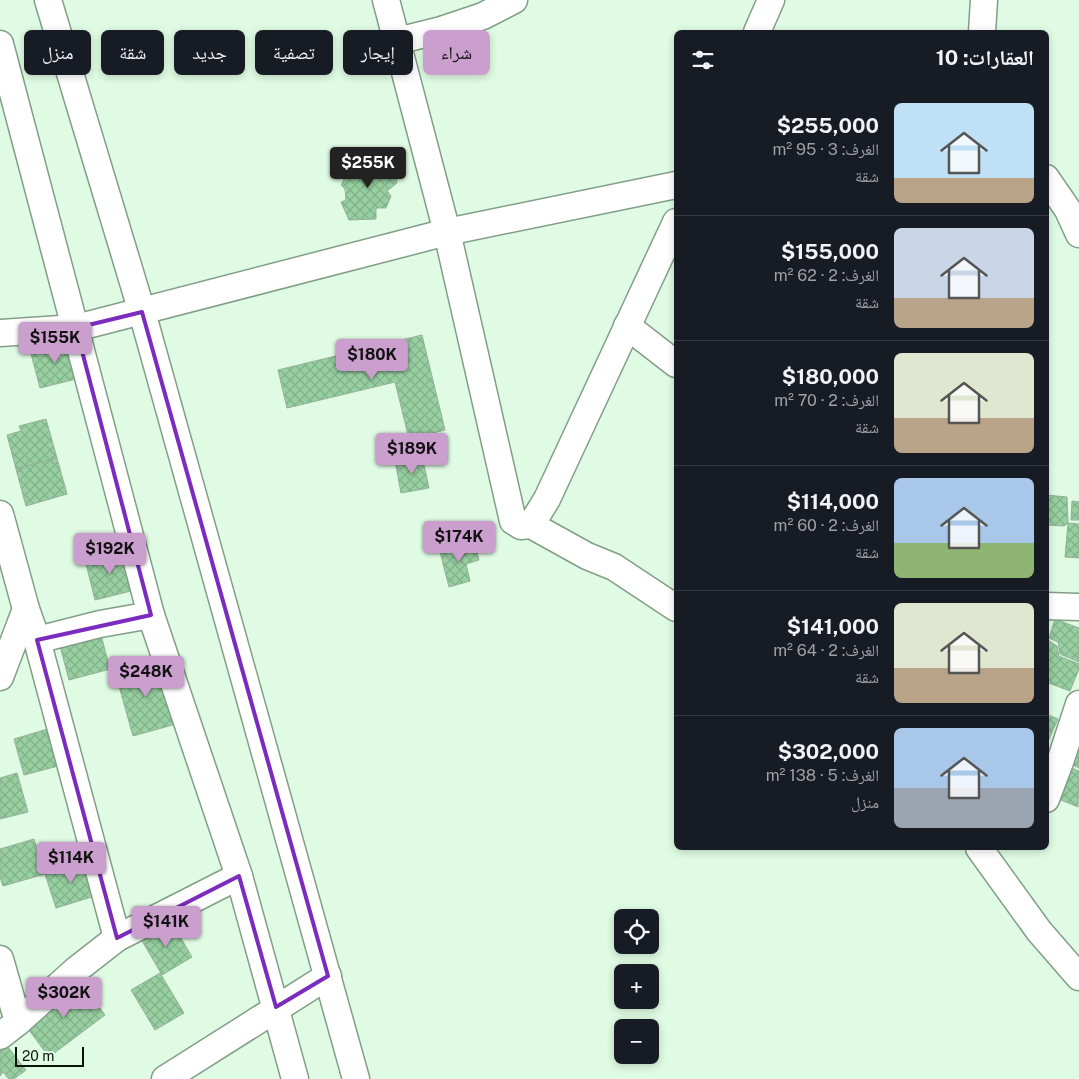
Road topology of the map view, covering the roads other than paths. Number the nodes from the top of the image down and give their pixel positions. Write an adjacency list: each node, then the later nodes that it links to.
1 (48, 0): 17 (street)
2 (386, 0): 6 (street)
3 (514, 0): 9 (street)
4 (771, 0): 7 (street)
5 (984, 0): 8 (street)
6 (393, 30)
7 (759, 30)
8 (982, 30)
9 (413, 37)
10 (0, 44): 19 (street)
11 (405, 75): 15 (street)
12 (1049, 182): 16 (street)
13 (674, 185): 15 (street)
14 (674, 226): 18 (street)
15 (447, 232): 17 (street); 23 (street)
16 (1079, 234)
17 (142, 312): 19 (street); 37 (street)
18 (627, 326): 21 (street); 23 (street)
19 (76, 328): 20 (street); 28 (street)
20 (0, 332)
21 (674, 362)
22 (0, 514): 27 (street)
23 (531, 525): 25 (street)
24 (1049, 606): 26 (street)
25 (674, 607)
26 (1079, 607)
27 (26, 609): 29 (street); 30 (street)
28 (151, 615): 29 (street); 34 (street)
29 (37, 640): 35 (street)
30 (0, 677)
31 (1079, 704): 32 (street)
32 (1049, 790)
33 (979, 850): 38 (street)
34 (239, 876): 35 (street); 39 (street)
35 (117, 938): 40 (street)
36 (0, 959): 40 (street)
37 (328, 976): 39 (street); 43 (street)
38 (1079, 977)
39 (276, 1007): 41 (street); 42 (street)
40 (9, 1029)
41 (165, 1079)
42 (295, 1079)
43 (356, 1079)

